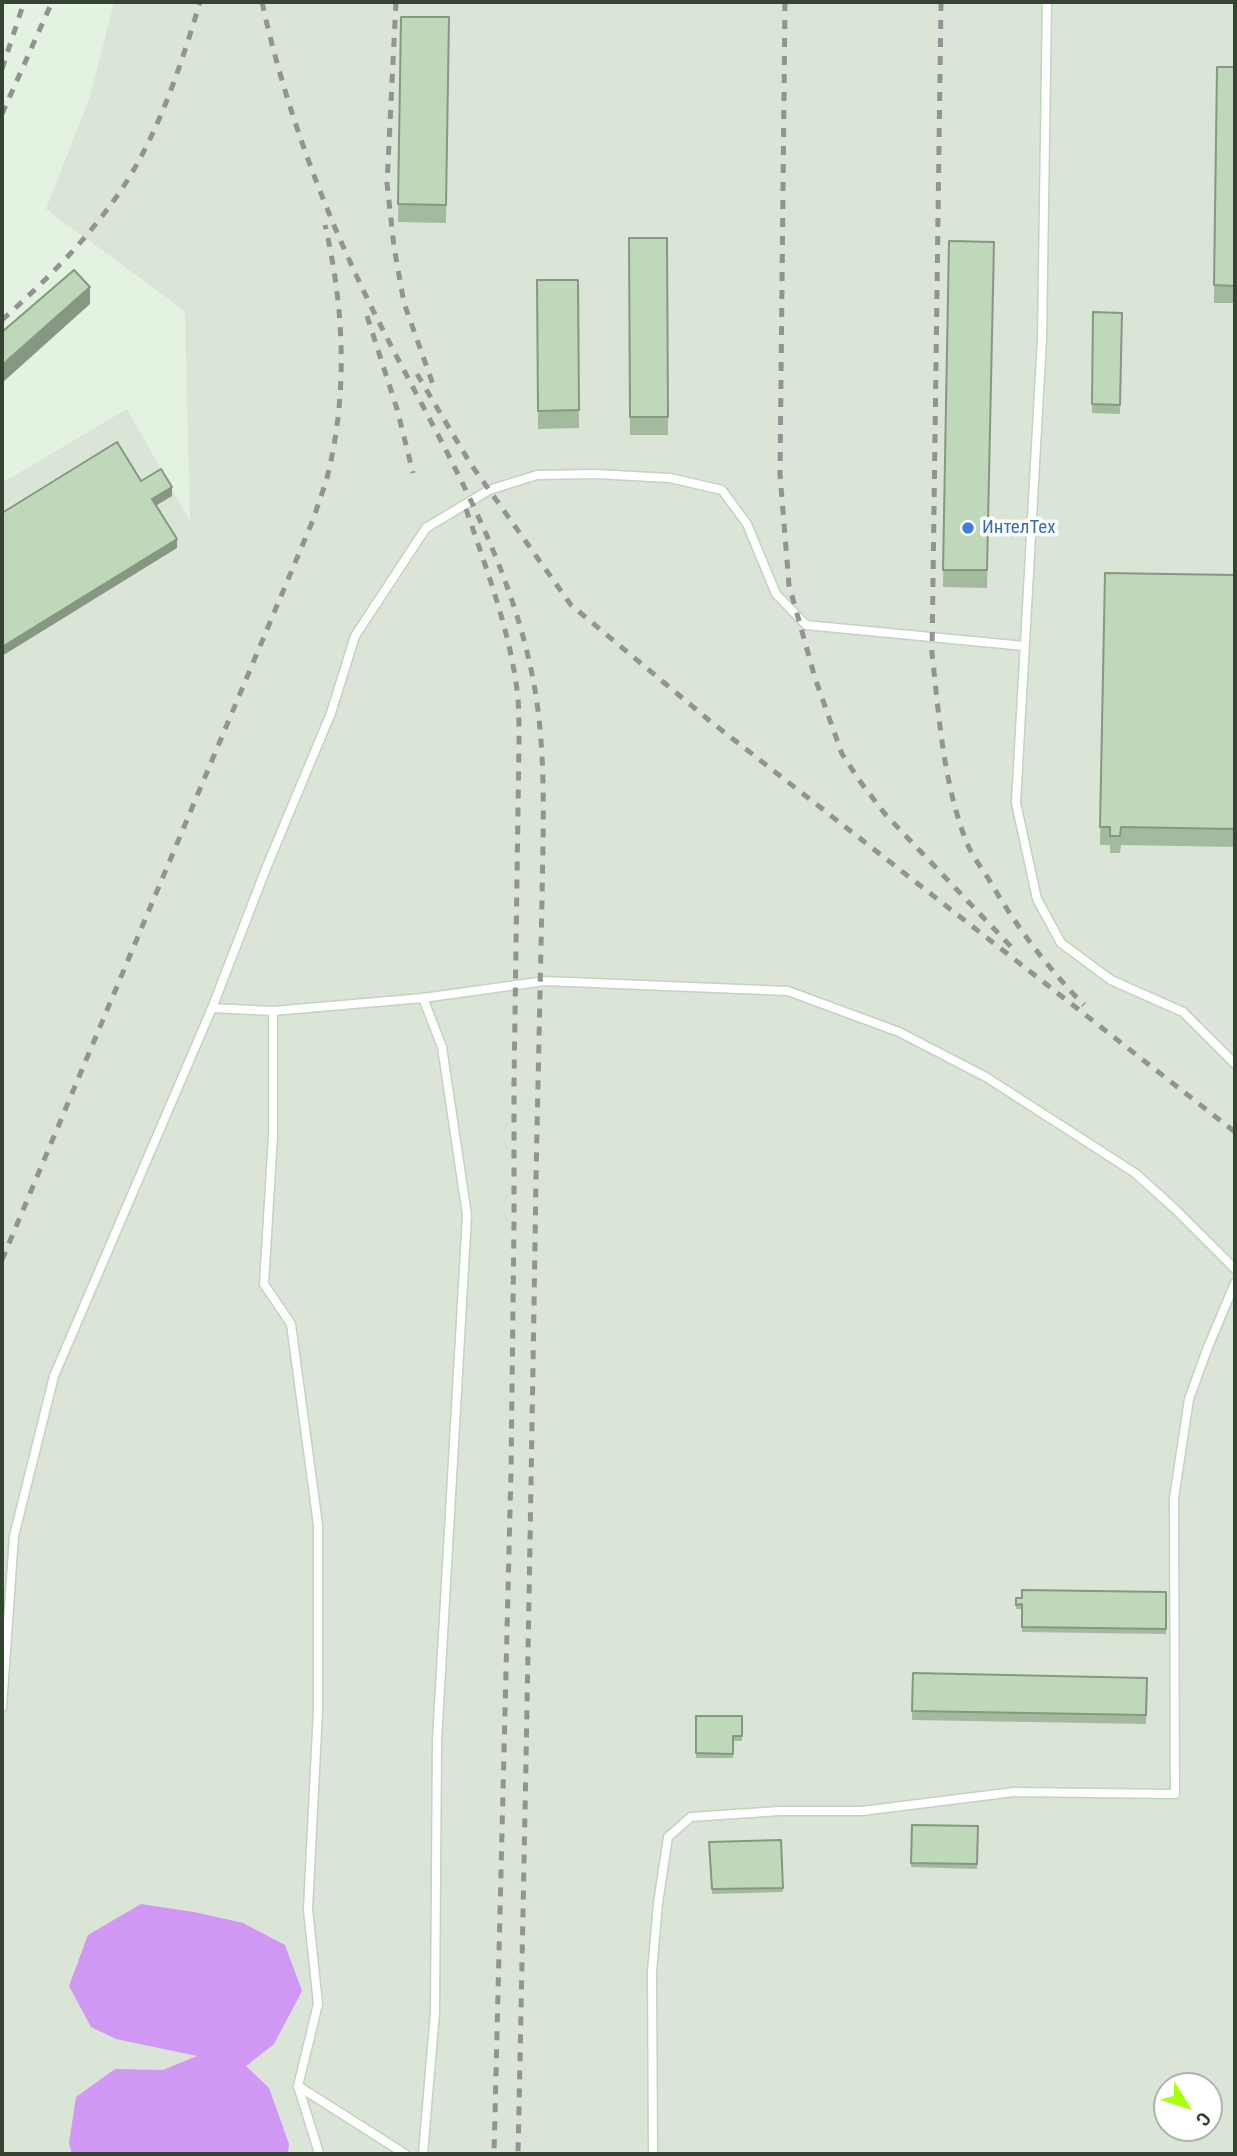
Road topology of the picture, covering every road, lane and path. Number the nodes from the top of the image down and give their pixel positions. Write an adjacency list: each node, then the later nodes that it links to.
1 (1047, 2): 2 (lane)
2 (1024, 646): 4 (lane); 6 (lane)
3 (423, 998): 5 (lane); 7 (lane); 13 (lane)
4 (212, 1008): 5 (lane); 9 (lane)
5 (272, 1011): 10 (lane)
6 (1235, 1064)
7 (1235, 1269)
8 (1235, 1283): 14 (lane)
9 (2, 1707)
10 (298, 2086): 11 (lane); 12 (lane)
11 (319, 2153)
12 (405, 2154)
13 (423, 2154)
14 (653, 2154)

